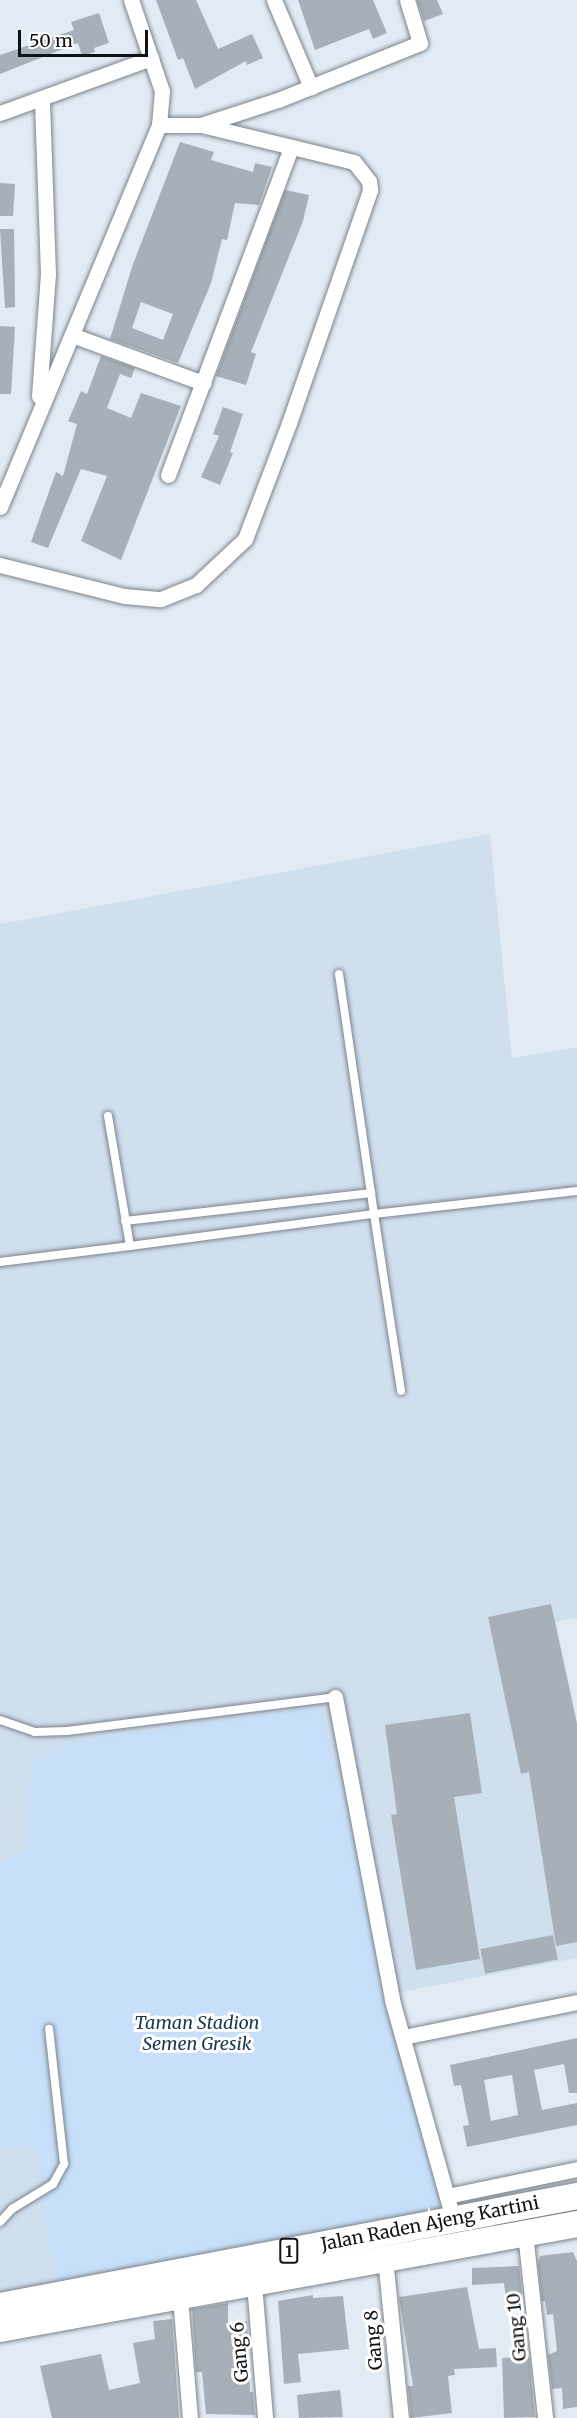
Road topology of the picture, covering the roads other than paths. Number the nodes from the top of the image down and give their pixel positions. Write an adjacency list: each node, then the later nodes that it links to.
1 (131, 0): 4 (street)
2 (274, 0): 5 (street)
3 (407, 0): 5 (street)
4 (151, 58): 6 (street); 8 (street)
5 (311, 87): 9 (street)
6 (42, 99): 7 (street); 13 (street)
7 (0, 113)
8 (159, 125): 9 (street); 11 (street)
9 (201, 125): 10 (street)
10 (291, 147): 12 (street); 16 (street)
11 (72, 336): 12 (street); 13 (street)
12 (203, 383): 14 (street)
13 (38, 410): 15 (street)
14 (168, 475)
15 (0, 507)
16 (0, 565)
17 (339, 974): 20 (lane)
18 (108, 1116): 22 (lane)
19 (577, 1191): 21 (lane)
20 (371, 1193): 21 (lane); 22 (lane)
21 (374, 1214): 23 (lane); 25 (lane)
22 (125, 1221): 23 (lane)
23 (130, 1246): 24 (lane)
24 (0, 1262)
25 (401, 1391)
26 (335, 1697): 27 (lane); 30 (street)
27 (0, 1720)
28 (577, 2002): 30 (street)
29 (49, 2029): 34 (lane)
30 (403, 2037): 33 (street)
31 (577, 2169): 33 (street)
32 (577, 2196): 33 (highway, Jalan Raden Ajeng Kartini / 1)
33 (450, 2208): 40 (highway, Jalan Raden Ajeng Kartini / 1)
34 (0, 2222)
35 (577, 2224): 36 (highway, Jalan Raden Ajeng Kartini / 1)
36 (525, 2233): 37 (highway, Jalan Raden Ajeng Kartini / 1); 45 (street, Gang 10)
37 (385, 2258): 38 (highway, Jalan Raden Ajeng Kartini / 1); 44 (street, Gang 8)
38 (254, 2283): 39 (highway, Jalan Raden Ajeng Kartini / 1); 43 (street, Gang 6)
39 (180, 2297): 41 (highway, Jalan Raden Ajeng Kartini / 1); 42 (street)
40 (0, 2306)
41 (0, 2330)
42 (190, 2418)
43 (265, 2418)
44 (401, 2418)
45 (545, 2418)

